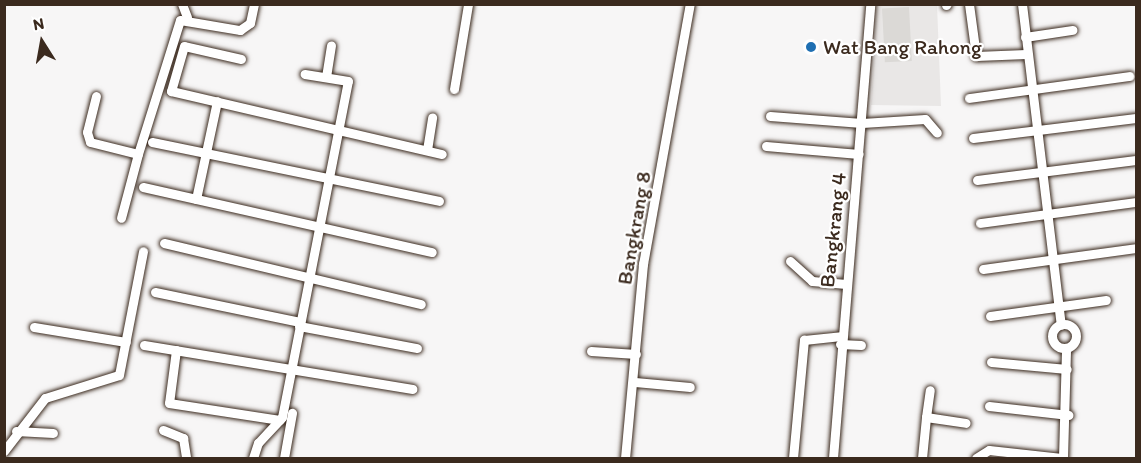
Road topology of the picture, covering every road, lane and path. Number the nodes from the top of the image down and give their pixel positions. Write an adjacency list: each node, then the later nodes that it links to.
1 (182, 4): 8 (street)
2 (254, 4): 8 (street)
3 (468, 4): 17 (street)
4 (690, 4): 74 (street, Bangkrang 8)
5 (870, 4): 25 (street, Bangkrang 4)
6 (1022, 4): 10 (street)
7 (969, 5): 12 (street)
8 (187, 17): 34 (street)
9 (1072, 30): 10 (street)
10 (1025, 36): 12 (street)
11 (331, 45): 16 (street)
12 (1026, 54): 18 (street)
13 (241, 59): 21 (street)
14 (305, 74): 16 (street)
15 (1129, 76): 18 (street)
16 (326, 77): 26 (street)
17 (454, 89)
18 (1029, 89): 20 (street); 27 (street)
19 (96, 96): 34 (street)
20 (969, 98)
21 (217, 101): 26 (street); 33 (street)
22 (771, 116): 25 (street)
23 (432, 117): 32 (street)
24 (1136, 118): 27 (street)
25 (862, 123): 28 (street); 36 (street, Bangkrang 4)
26 (339, 130): 32 (street); 39 (street)
27 (1035, 131): 29 (street); 38 (street)
28 (937, 133)
29 (973, 138)
30 (152, 142): 33 (street)
31 (765, 146): 36 (street)
32 (427, 150): 35 (street)
33 (206, 153): 39 (street); 42 (street)
34 (138, 154): 46 (street)
35 (442, 154)
36 (859, 154): 57 (street, Bangkrang 4)
37 (1137, 160): 38 (street)
38 (1040, 172): 40 (street); 45 (street)
39 (329, 178): 43 (street); 48 (street)
40 (976, 180)
41 (143, 187): 42 (street)
42 (196, 199): 48 (street)
43 (439, 201)
44 (1137, 202): 45 (street)
45 (1046, 215): 47 (street); 53 (street)
46 (121, 218)
47 (980, 223)
48 (319, 226): 52 (street); 56 (street)
49 (164, 243): 56 (street)
50 (1137, 248): 53 (street)
51 (143, 251): 67 (street)
52 (432, 252)
53 (1051, 260): 55 (street); 61 (street)
54 (790, 261): 57 (street)
55 (983, 269)
56 (309, 278): 60 (street); 63 (street)
57 (846, 284): 66 (street, Bangkrang 4)
58 (155, 292): 63 (street)
59 (1106, 300): 61 (street)
60 (421, 304)
61 (1058, 307): 62 (street); 64 (street)
62 (990, 316)
63 (300, 324): 70 (street); 76 (street)
64 (1061, 325): 71 (street); 71 (street)
65 (34, 327): 67 (street)
66 (840, 340): 69 (street); 96 (street); 97 (street, Bangkrang 4)
67 (126, 342): 89 (street)
68 (144, 345): 72 (street)
69 (861, 345)
70 (417, 348)
71 (1066, 348): 77 (street)
72 (176, 350): 76 (street); 86 (street)
73 (591, 351): 74 (street)
74 (636, 354): 78 (street, Bangkrang 8)
75 (991, 362): 77 (street)
76 (291, 368): 80 (street); 86 (street)
77 (1067, 369): 84 (street)
78 (635, 382): 79 (street); 95 (street, Bangkrang 8)
79 (690, 387)
80 (412, 389)
81 (930, 390): 85 (street)
82 (989, 406): 84 (street)
83 (292, 413): 94 (street)
84 (1068, 415): 100 (street)
85 (926, 417): 87 (street); 98 (street)
86 (280, 420): 93 (street)
87 (966, 423)
88 (164, 430): 92 (street)
89 (16, 431): 90 (street); 91 (street)
90 (53, 433)
91 (4, 451)
92 (186, 459)
93 (253, 459)
94 (284, 459)
95 (625, 459)
96 (793, 459)
97 (833, 459)
98 (922, 459)
99 (976, 459): 100 (street)
100 (1062, 459)

